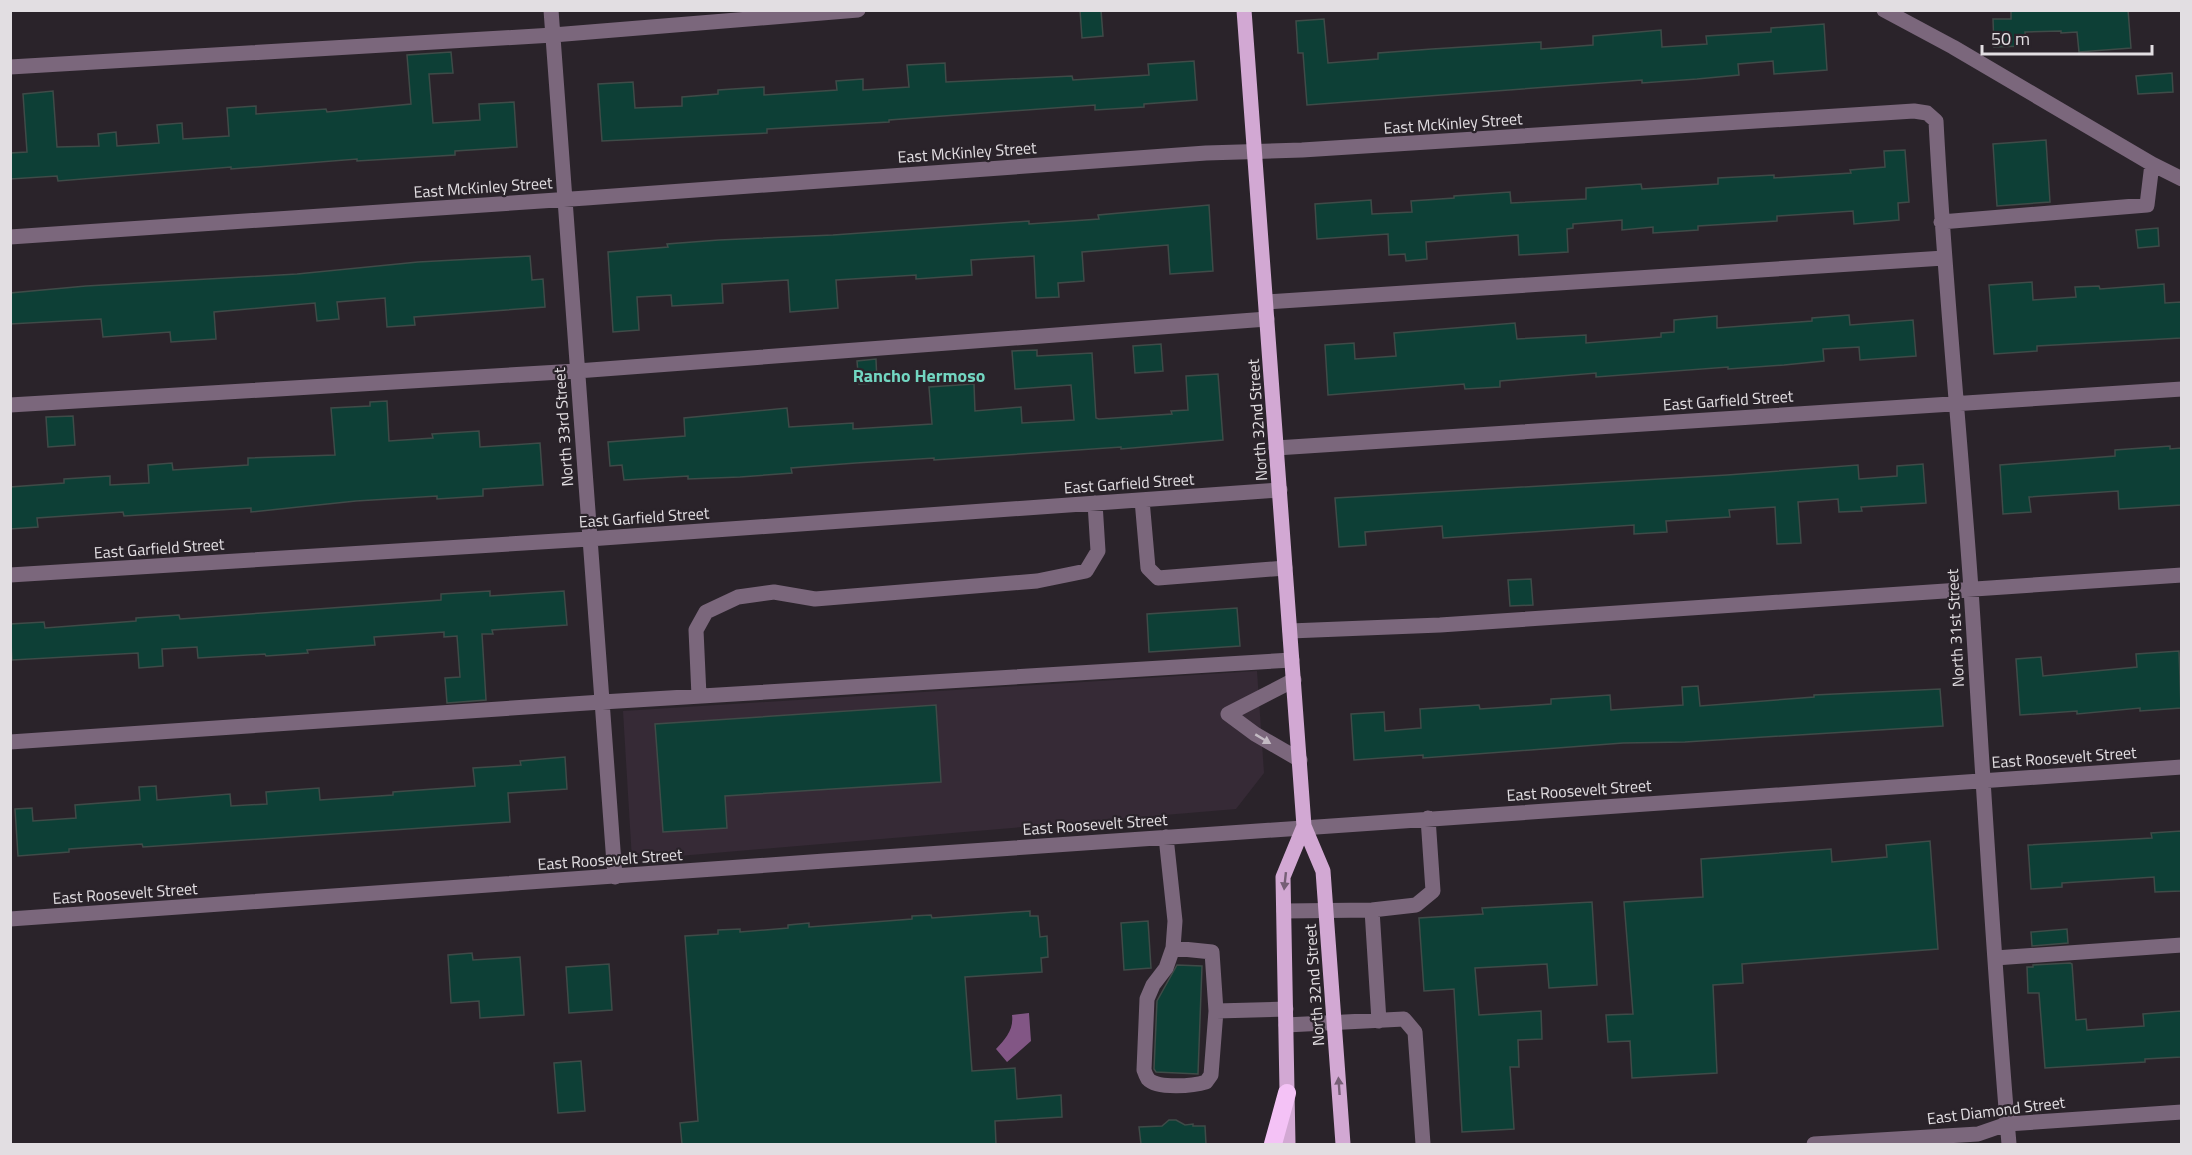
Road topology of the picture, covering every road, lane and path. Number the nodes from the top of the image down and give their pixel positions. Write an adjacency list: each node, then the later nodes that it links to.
1 (551, 10): 5 (street, North 33rd Street)
2 (858, 10): 5 (street)
3 (1244, 10): 8 (main road, North 32nd Street)
4 (1884, 10): 9 (street)
5 (553, 35): 6 (street); 11 (street, North 33rd Street)
6 (10, 67)
7 (1927, 113): 8 (street, East McKinley Street); 12 (street, North 31st Street)
8 (1255, 152): 11 (street, East McKinley Street); 15 (main road, North 32nd Street)
9 (2152, 164): 10 (street); 12 (street)
10 (2181, 178)
11 (565, 200): 13 (street, East McKinley Street); 17 (street, North 33rd Street)
12 (1941, 222): 14 (street, North 31st Street)
13 (10, 237)
14 (1944, 258): 15 (street); 19 (street, North 31st Street)
15 (1266, 302): 16 (main road, North 32nd Street)
16 (1267, 319): 17 (street); 21 (main road, North 32nd Street)
17 (577, 370): 20 (street); 25 (street, North 33rd Street)
18 (2181, 389): 19 (street, East Garfield Street)
19 (1957, 402): 21 (street, East Garfield Street); 29 (street, North 31st Street)
20 (10, 405)
21 (1276, 448): 22 (main road, North 32nd Street)
22 (1280, 490): 23 (street, East Garfield Street); 26 (main road, North 32nd Street)
23 (1142, 500): 24 (street, East Garfield Street); 26 (street)
24 (1095, 503): 25 (street, East Garfield Street); 33 (street)
25 (589, 539): 27 (street, East Garfield Street); 34 (street, North 33rd Street)
26 (1286, 568): 30 (main road, North 32nd Street)
27 (10, 575)
28 (2181, 575): 29 (street)
29 (1971, 591): 30 (street); 38 (street, North 31st Street)
30 (1290, 631): 31 (main road, North 32nd Street)
31 (1292, 660): 32 (main road, North 32nd Street); 33 (street)
32 (1294, 680): 36 (main road, North 32nd Street); 36 (street, one-way to 36)
33 (699, 696): 34 (street)
34 (602, 702): 35 (street); 42 (street, North 33rd Street)
35 (10, 742)
36 (1299, 760): 40 (main road, North 32nd Street)
37 (2181, 767): 38 (street, East Roosevelt Street)
38 (1982, 780): 39 (street, East Roosevelt Street); 49 (street, North 31st Street)
39 (1428, 818): 40 (street, East Roosevelt Street); 44 (street)
40 (1304, 826): 41 (street, East Roosevelt Street); 43 (main road, North 32nd Street); 45 (main road, North 32nd Street, one-way to 45)
41 (1166, 837): 42 (street, East Roosevelt Street); 48 (street)
42 (615, 877): 46 (street, East Roosevelt Street)
43 (1326, 909): 44 (street); 45 (street); 53 (main road, North 32nd Street)
44 (1372, 910): 52 (street)
45 (1284, 911): 50 (main road, North 32nd Street)
46 (10, 919)
47 (2181, 945): 49 (street)
48 (1173, 948): 51 (street); 51 (street)
49 (1995, 958): 57 (street, North 31st Street)
50 (1286, 1009): 51 (street); 54 (main road, North 32nd Street)
51 (1216, 1011)
52 (1379, 1021): 53 (street); 61 (street)
53 (1335, 1023): 54 (street); 60 (main road, North 32nd Street, one-way to 53)
54 (1286, 1025): 55 (main road, North 32nd Street)
55 (1287, 1093): 58 (highway); 59 (main road, North 32nd Street)
56 (2181, 1112): 57 (street, East Diamond Street)
57 (2007, 1124): 62 (street, East Diamond Street); 63 (street, North 31st Street)
58 (1273, 1144)
59 (1288, 1144)
60 (1343, 1144)
61 (1423, 1144)
62 (1814, 1144)
63 (2009, 1144)

